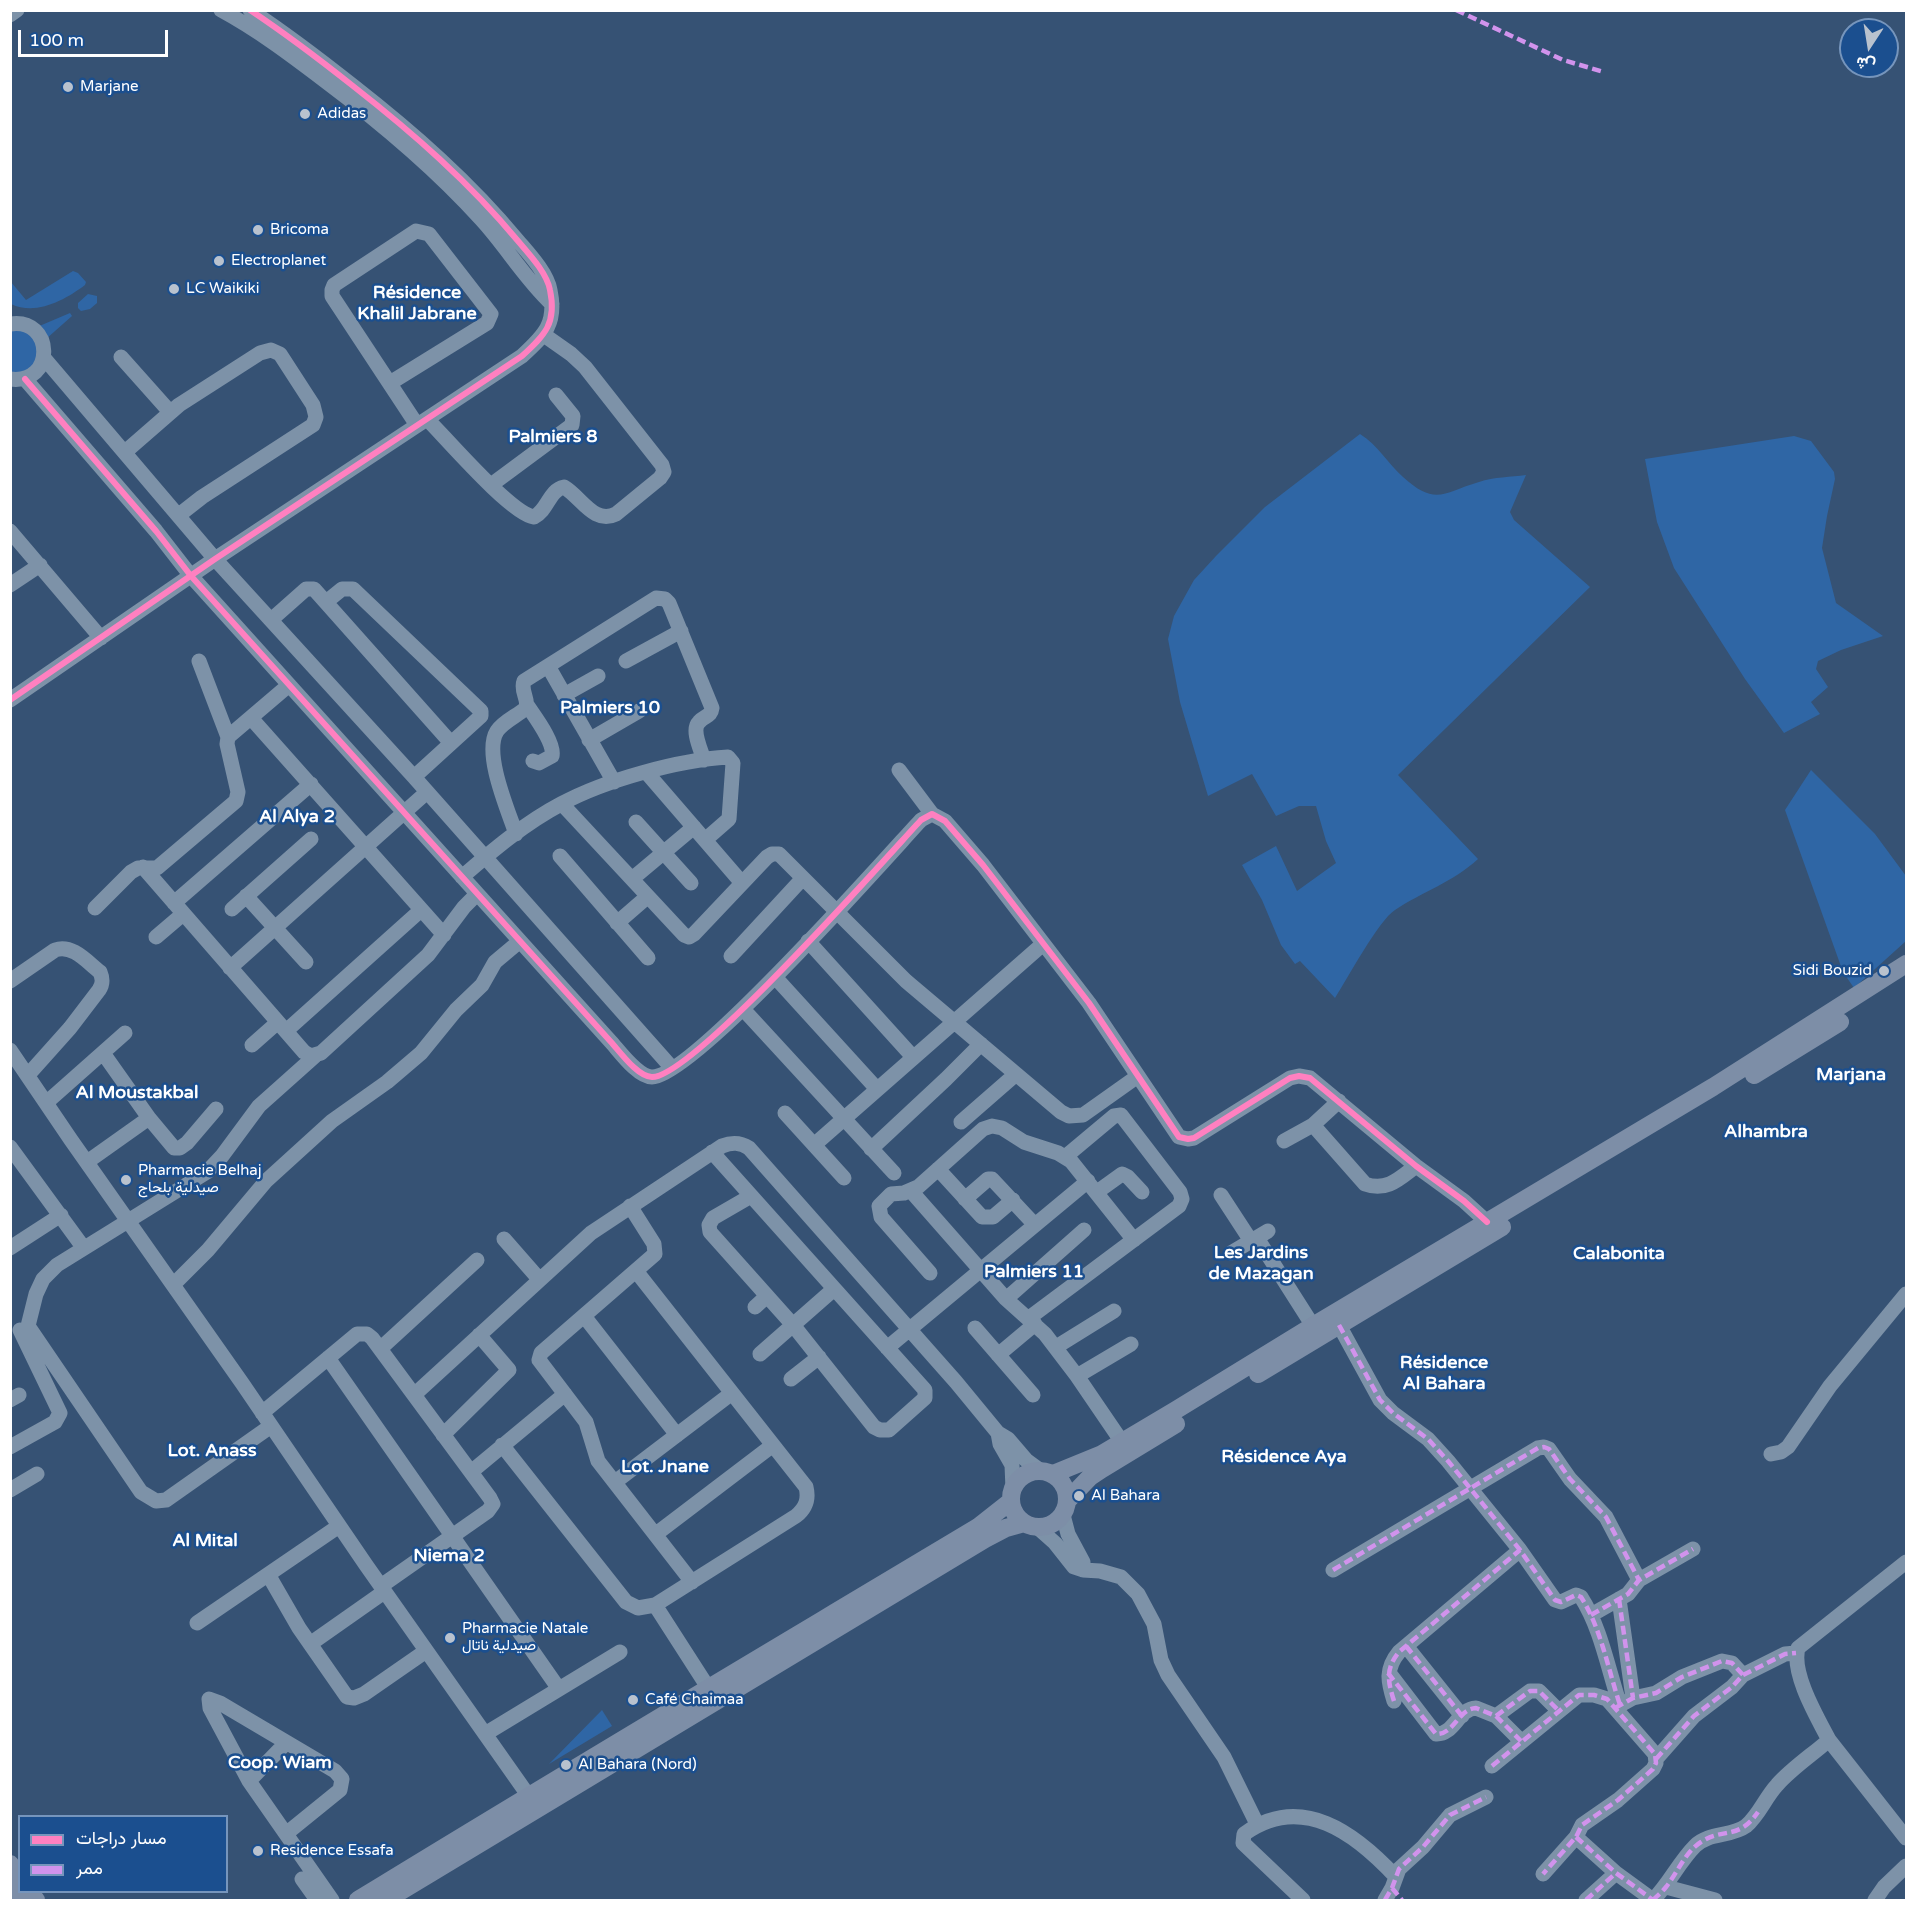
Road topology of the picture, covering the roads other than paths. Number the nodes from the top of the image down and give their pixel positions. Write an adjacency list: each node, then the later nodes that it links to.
1 (17, 10): 4 (street)
2 (221, 10): 5 (street)
3 (250, 10): 5 (street)
4 (10, 15)
5 (552, 304): 7 (street)
6 (12, 322): 9 (street)
7 (544, 335): 14 (street); 16 (street)
8 (121, 357): 13 (street)
9 (44, 358): 10 (street); 15 (street)
10 (18, 379): 21 (street)
11 (390, 383): 11 (street); 14 (street)
12 (556, 395): 16 (street)
13 (170, 412): 15 (street); 17 (street)
14 (422, 422): 16 (street); 19 (street)
15 (125, 452): 17 (street)
16 (491, 485)
17 (179, 515): 19 (street)
18 (13, 539): 20 (street)
19 (215, 559): 21 (street); 24 (street)
20 (40, 565): 22 (street); 26 (street)
21 (191, 576): 26 (street); 31 (street)
22 (10, 585)
23 (326, 602): 24 (street); 39 (street); 39 (street)
24 (271, 620): 44 (street)
25 (681, 631): 28 (street); 29 (street); 40 (street)
26 (101, 638): 33 (street)
27 (199, 661): 37 (street)
28 (626, 661)
29 (548, 666): 32 (street); 34 (street)
30 (598, 676): 32 (street)
31 (289, 685): 36 (street); 49 (street)
32 (564, 695): 38 (street)
33 (10, 700)
34 (527, 705): 41 (street); 53 (street)
35 (639, 711): 38 (street)
36 (250, 718): 37 (street); 46 (street)
37 (228, 737): 60 (street)
38 (590, 740): 45 (street)
39 (451, 743): 44 (street)
40 (704, 760): 43 (street); 55 (street)
41 (532, 761)
42 (899, 770): 50 (street)
43 (647, 773): 45 (street); 52 (street)
44 (414, 777): 47 (street)
45 (614, 782): 48 (street)
46 (311, 784): 56 (street); 70 (street)
47 (428, 792): 49 (street); 59 (street)
48 (562, 804): 53 (street); 63 (street)
49 (404, 813): 56 (street); 61 (street)
50 (932, 814): 73 (street); 80 (street)
51 (636, 822): 57 (street)
52 (694, 827): 55 (street); 57 (street)
53 (516, 834): 59 (street)
54 (311, 839): 67 (street)
55 (705, 840): 65 (street)
56 (366, 847): 72 (street); 75 (street)
57 (664, 853): 63 (street); 64 (street)
58 (560, 856): 74 (street)
59 (485, 857): 61 (street); 99 (street)
60 (143, 867): 69 (street); 70 (street)
61 (462, 877): 66 (street)
62 (803, 878): 65 (street); 73 (street); 81 (street)
63 (632, 879): 68 (street)
64 (691, 883)
65 (742, 883): 68 (street)
66 (477, 894): 76 (street); 78 (street)
67 (246, 897): 71 (street); 75 (street)
68 (647, 897): 74 (street)
69 (95, 908)
70 (178, 909): 77 (street); 85 (street)
71 (232, 909)
72 (421, 910): 76 (street); 91 (street)
73 (837, 912): 79 (street); 90 (street)
74 (617, 923): 82 (street)
75 (275, 928): 83 (street); 85 (street)
76 (444, 935): 97 (street)
77 (156, 937)
78 (520, 941): 99 (street); 147 (street)
79 (808, 941): 86 (street); 98 (street)
80 (1043, 944): 90 (street); 102 (street)
81 (731, 956)
82 (648, 958)
83 (306, 962)
84 (1906, 964): 133 (main road)
85 (230, 968): 91 (street)
86 (775, 977): 89 (street); 103 (street)
87 (1906, 977): 157 (main road)
88 (10, 981): 101 (street)
89 (743, 1009): 99 (street); 109 (street)
90 (954, 1021): 93 (street); 98 (street)
91 (282, 1027): 94 (street); 97 (street)
92 (125, 1033): 96 (street)
93 (981, 1044): 100 (street); 115 (street)
94 (252, 1045)
95 (10, 1050): 101 (street)
96 (103, 1053): 105 (street); 108 (street)
97 (315, 1056): 132 (street)
98 (913, 1057): 103 (street)
99 (672, 1068)
100 (1016, 1074): 102 (street); 110 (street)
101 (28, 1075): 105 (street)
102 (1138, 1076): 104 (street)
103 (877, 1089): 109 (street)
104 (1339, 1101): 111 (street); 119 (street)
105 (46, 1103): 118 (street)
106 (216, 1108): 108 (street)
107 (785, 1113): 113 (street)
108 (149, 1118): 118 (street)
109 (843, 1119): 113 (street); 115 (street)
110 (961, 1122)
111 (1313, 1125): 112 (street); 119 (street)
112 (1284, 1141)
113 (814, 1145): 122 (street)
114 (10, 1147): 131 (street)
115 (871, 1149): 121 (street)
116 (712, 1152): 127 (street); 130 (street); 160 (street)
117 (1065, 1157): 120 (street); 123 (street); 138 (street)
118 (87, 1162): 132 (street)
119 (1416, 1166): 133 (street)
120 (939, 1169): 124 (street); 128 (street)
121 (894, 1173)
122 (844, 1178)
123 (1092, 1186): 125 (street); 134 (street); 138 (street)
124 (911, 1191): 143 (street); 145 (street)
125 (1142, 1192)
126 (1221, 1195): 136 (street)
127 (751, 1196): 148 (street); 150 (street)
128 (965, 1199): 129 (street); 129 (street)
129 (1013, 1200): 134 (street)
130 (630, 1206): 144 (street); 146 (street)
131 (60, 1215): 139 (street); 140 (street)
132 (128, 1222): 139 (street); 147 (street)
133 (1487, 1222): 158 (main road)
134 (1035, 1225): 143 (street)
135 (1084, 1230): 151 (street)
136 (1259, 1237): 141 (street); 158 (street)
137 (504, 1239): 146 (street)
138 (1134, 1240): 155 (street)
139 (83, 1247): 161 (street)
140 (10, 1248)
141 (1231, 1253)
142 (477, 1260): 165 (street)
143 (980, 1269): 151 (street); 160 (street)
144 (636, 1271): 154 (street); 173 (street)
145 (930, 1273)
146 (539, 1279): 162 (street)
147 (173, 1285): 177 (street)
148 (834, 1289): 156 (street); 166 (street)
149 (1906, 1294): 186 (street)
150 (767, 1296): 152 (street); 156 (street)
151 (1006, 1299): 155 (street)
152 (755, 1307)
153 (1114, 1311): 164 (street)
154 (584, 1316): 174 (street); 181 (street)
155 (1032, 1321): 164 (street); 168 (street)
156 (793, 1325): 167 (street); 169 (street)
157 (1339, 1325): 191 (street); 194 (main road)
158 (1313, 1326): 182 (main road)
159 (975, 1328): 168 (street)
160 (909, 1329): 166 (street); 179 (street)
161 (20, 1331): 178 (street); 185 (street)
162 (479, 1335): 175 (street); 180 (street)
163 (1131, 1344): 171 (street)
164 (1056, 1347): 171 (street)
165 (380, 1348): 170 (street); 175 (street)
166 (887, 1348): 169 (street)
167 (760, 1354)
168 (998, 1355): 176 (street)
169 (819, 1357): 172 (street)
170 (328, 1358): 177 (street); 198 (street)
171 (1077, 1376): 182 (street)
172 (791, 1379)
173 (732, 1393): 181 (street); 184 (street)
174 (565, 1394): 183 (street); 190 (street)
175 (414, 1395): 180 (street)
176 (1033, 1395)
177 (262, 1413): 178 (street)
178 (271, 1426): 196 (street)
179 (998, 1433): 188 (street); 193 (street)
180 (444, 1435): 187 (street)
181 (677, 1435): 190 (street)
182 (1122, 1442): 188 (main road)
183 (502, 1444): 187 (street); 209 (street)
184 (773, 1445): 197 (street); 206 (street)
185 (10, 1447)
186 (1771, 1454)
187 (471, 1472): 198 (street)
188 (1047, 1473): 193 (main road); 194 (main road)
189 (37, 1474): 192 (street)
190 (615, 1482): 197 (street)
191 (1470, 1489): 200 (street); 203 (street); 205 (street)
192 (10, 1490)
193 (1012, 1495): 195 (main road); 220 (main road)
194 (1065, 1508): 195 (main road); 202 (street)
195 (1031, 1525): 202 (street); 250 (main road)
196 (339, 1526): 204 (street); 207 (street)
197 (656, 1534): 206 (street)
198 (453, 1536): 207 (street); 219 (street)
199 (1693, 1549): 205 (street)
200 (1520, 1550): 210 (street); 213 (street)
201 (1906, 1562): 216 (street)
202 (1083, 1570): 235 (street)
203 (1333, 1570)
204 (269, 1576): 211 (street); 212 (street)
205 (1639, 1580): 208 (street)
206 (692, 1582): 209 (street)
207 (382, 1589): 212 (street); 214 (street)
208 (1619, 1599): 210 (street); 222 (street)
209 (654, 1605): 220 (street)
210 (1591, 1615): 222 (street)
211 (197, 1623)
212 (310, 1644): 214 (street)
213 (1406, 1646): 217 (street); 224 (street)
214 (426, 1651): 226 (street)
215 (620, 1652): 219 (street)
216 (1796, 1653): 218 (street); 227 (street)
217 (1388, 1673): 221 (street); 224 (street)
218 (1743, 1675): 222 (street); 230 (street)
219 (559, 1689): 226 (street)
220 (709, 1689): 233 (main road)
221 (1394, 1701)
222 (1622, 1704): 223 (street); 230 (street)
223 (1559, 1711): 225 (street); 228 (street)
224 (1461, 1716): 225 (street)
225 (1496, 1716): 228 (street)
226 (485, 1734): 233 (street)
227 (1829, 1740): 238 (street); 244 (street)
228 (1521, 1741): 231 (street)
229 (285, 1743): 232 (street); 232 (street); 236 (street)
230 (1656, 1759): 237 (street)
231 (1492, 1766)
232 (249, 1781): 236 (street)
233 (528, 1796): 249 (main road)
234 (1486, 1797): 245 (street)
235 (1257, 1824): 245 (street); 251 (street)
236 (287, 1833): 248 (street)
237 (1576, 1837): 240 (street); 241 (street)
238 (1906, 1838)
239 (1906, 1866): 255 (street)
240 (1616, 1873): 252 (street); 253 (street)
241 (1543, 1874)
242 (302, 1879): 247 (street)
243 (10, 1887): 246 (main road)
244 (1666, 1887): 253 (street); 254 (street)
245 (1394, 1892)
246 (20, 1900)
247 (318, 1900)
248 (332, 1900)
249 (358, 1900)
250 (386, 1900)
251 (1303, 1900)
252 (1586, 1900)
253 (1653, 1900)
254 (1715, 1900)
255 (1875, 1900)

